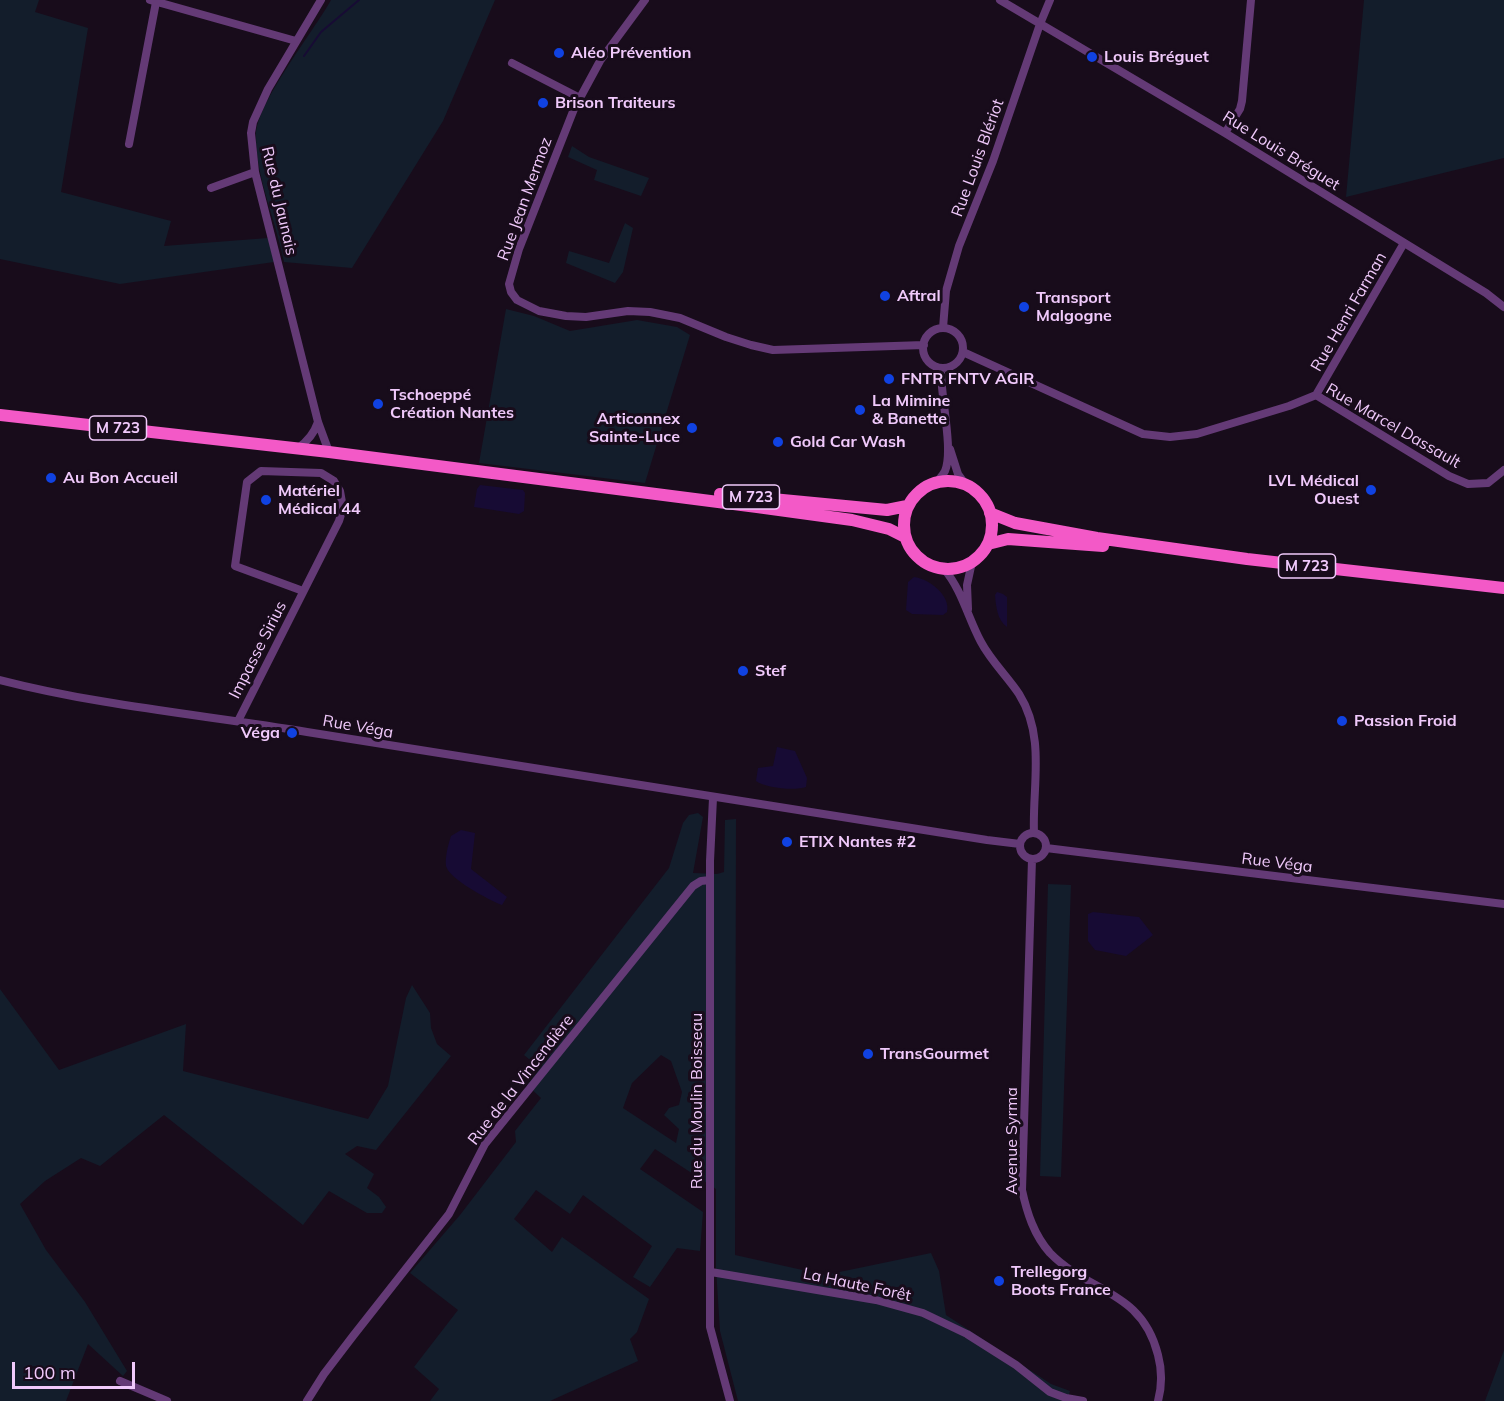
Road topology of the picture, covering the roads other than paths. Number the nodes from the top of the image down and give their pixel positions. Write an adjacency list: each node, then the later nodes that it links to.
1 (321, 0): 8 (street, Rue du Jaunais)
2 (645, 0): 10 (street, Rue Jean Mermoz)
3 (1000, 0): 7 (street, Rue Louis Bréguet)
4 (1050, 0): 7 (street, Rue Louis Blériot)
5 (1251, 0): 11 (street)
6 (153, 1): 8 (street); 12 (street)
7 (1040, 24): 11 (street, Rue Louis Bréguet); 17 (street, Rue Louis Blériot)
8 (296, 42): 13 (street, Rue du Jaunais)
9 (512, 63): 10 (street)
10 (580, 98): 18 (street, Rue Jean Mermoz)
11 (1225, 133): 15 (street, Rue Louis Bréguet)
12 (129, 144)
13 (255, 172): 14 (street); 23 (street, Rue du Jaunais)
14 (211, 188)
15 (1404, 243): 16 (street, Rue Louis Bréguet); 21 (street, Rue Henri Farman)
16 (1504, 307)
17 (943, 328): 18 (street); 19 (street)
18 (924, 345): 20 (street)
19 (963, 352): 20 (street); 21 (street, Rue Marcel Dassault)
20 (941, 368): 24 (street)
21 (1316, 395): 27 (street, Rue Marcel Dassault)
22 (0, 415): 25 (main road, M 723)
23 (318, 422): 25 (street); 26 (street, Rue du Jaunais)
24 (947, 438): 28 (street); 29 (street)
25 (297, 449): 26 (main road, M 723)
26 (329, 452): 30 (main road, M 723)
27 (1504, 470)
28 (937, 482): 29 (main road); 31 (main road)
29 (966, 485): 32 (main road)
30 (593, 486): 31 (main road, M 723); 33 (main road, M 723)
31 (907, 506): 33 (main road)
32 (990, 513): 34 (main road); 35 (main road, M 723)
33 (905, 537): 37 (main road)
34 (988, 544): 35 (main road, M 723); 36 (main road)
35 (1247, 559): 38 (main road, M 723)
36 (972, 562): 37 (main road); 42 (street)
37 (944, 569): 42 (street)
38 (1475, 586): 39 (main road, M 723); 41 (main road, M 723)
39 (1504, 588)
40 (303, 591): 40 (street, Impasse Sirius); 44 (street, Impasse Sirius)
41 (1504, 593)
42 (969, 617): 46 (street)
43 (0, 680): 44 (street, Rue Véga)
44 (238, 721): 45 (street, Rue Véga)
45 (717, 798): 47 (street, Rue Véga); 50 (street, Rue du Moulin Boisseau)
46 (1034, 833): 47 (street); 48 (street)
47 (1020, 844): 49 (street)
48 (1046, 848): 49 (street); 51 (street, Rue Véga)
49 (1032, 859): 58 (street, Avenue Syrma)
50 (710, 880): 52 (street, Rue du Moulin Boisseau); 55 (street, Rue de la Vincendière)
51 (1504, 904)
52 (711, 1272): 56 (street, Rue du Moulin Boisseau); 57 (street, La Haute Forêt)
53 (120, 1381): 54 (street)
54 (167, 1401)
55 (307, 1401)
56 (730, 1401)
57 (1083, 1401)
58 (1158, 1401)

